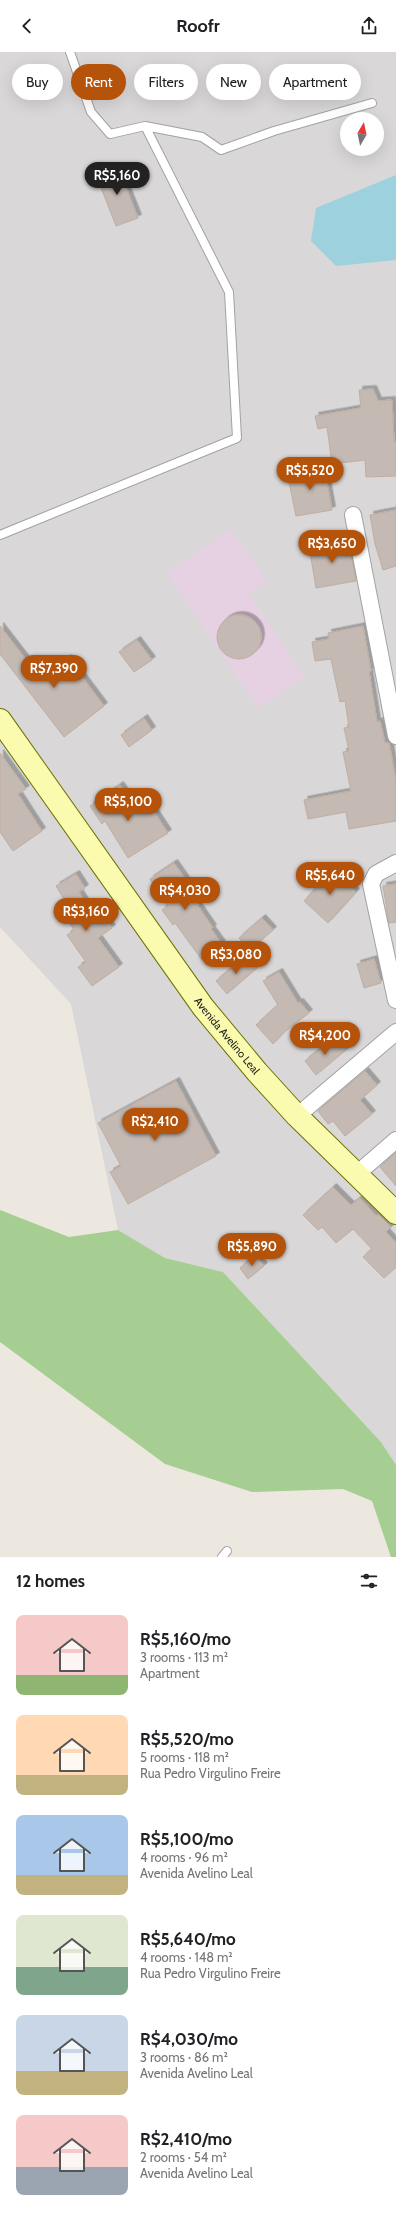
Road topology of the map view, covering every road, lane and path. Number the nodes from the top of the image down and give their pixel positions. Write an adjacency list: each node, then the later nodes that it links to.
1 (70, 52): 3 (lane)
2 (372, 103): 3 (lane)
3 (145, 126): 5 (lane)
4 (353, 515): 7 (street)
5 (0, 535)
6 (0, 720): 11 (main road, Avenida Avelino Leal)
7 (396, 736)
8 (396, 863): 9 (street)
9 (396, 1000)
10 (396, 1032): 11 (street)
11 (297, 1116): 13 (main road, Avenida Avelino Leal)
12 (396, 1140): 13 (street)
13 (358, 1173): 14 (main road, Avenida Avelino Leal)
14 (396, 1213)

